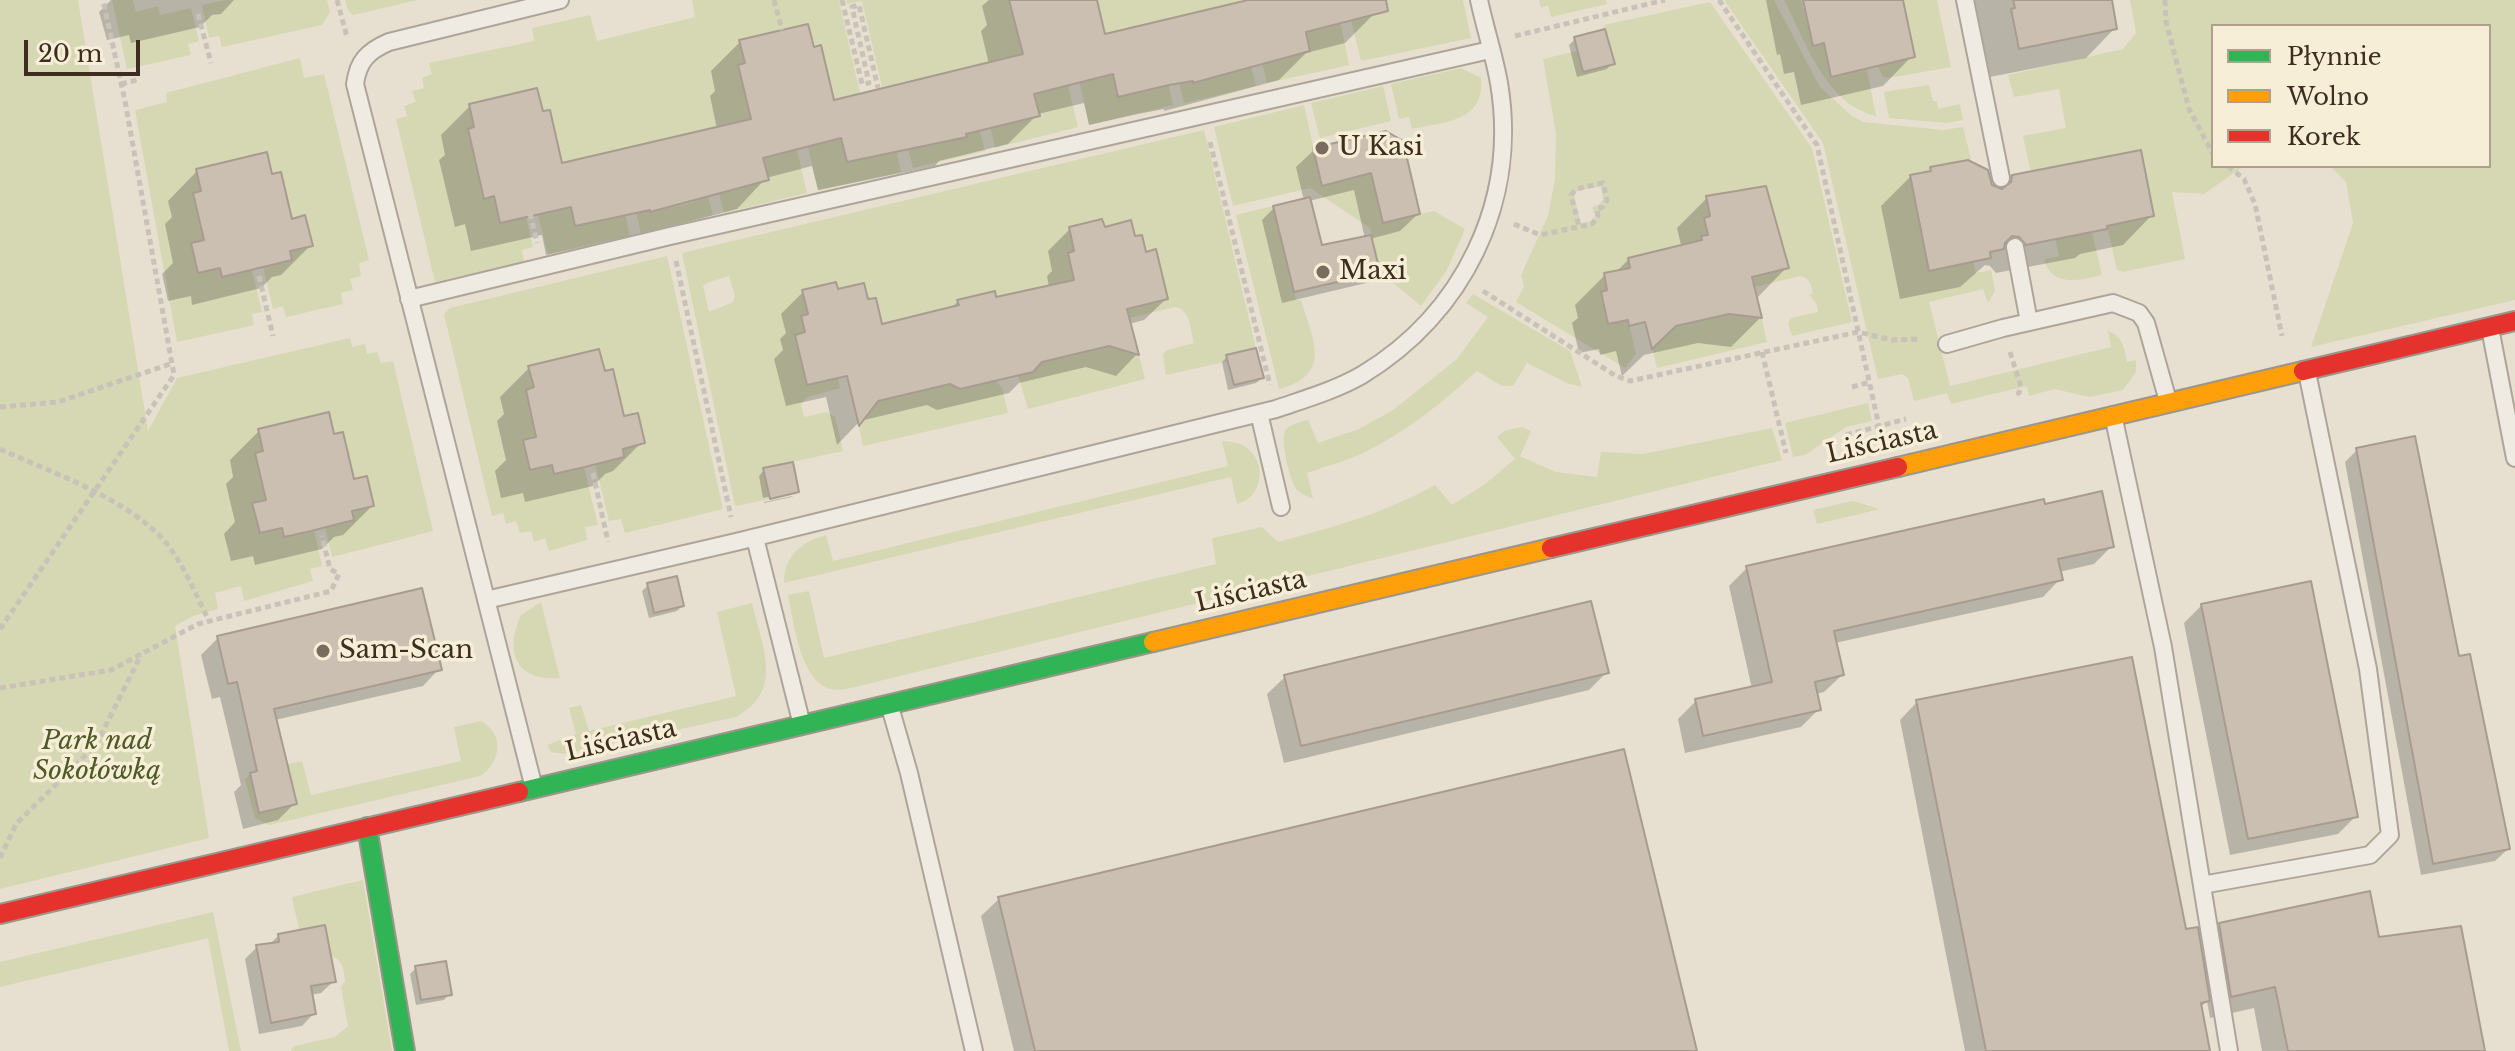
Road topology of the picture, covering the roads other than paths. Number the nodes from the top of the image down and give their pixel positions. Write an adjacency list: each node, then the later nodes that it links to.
1 (560, 0): 7 (lane)
2 (1479, 0): 4 (lane)
3 (1965, 0): 5 (lane)
4 (1489, 46): 7 (lane); 14 (lane)
5 (2001, 178)
6 (2015, 247): 9 (lane)
7 (409, 299): 19 (lane)
8 (2515, 321): 10 (street, Liściasta)
9 (2029, 322): 11 (lane); 13 (lane)
10 (2490, 326): 12 (street, Liściasta); 16 (lane)
11 (1947, 344)
12 (2298, 371): 13 (street, Liściasta); 24 (lane)
13 (2168, 401): 15 (street, Liściasta)
14 (1259, 413): 17 (lane); 18 (lane)
15 (2113, 414): 20 (street, Liściasta); 24 (lane)
16 (2515, 458)
17 (1281, 507)
18 (755, 538): 19 (lane); 21 (lane)
19 (486, 600): 22 (lane)
20 (889, 704): 21 (street, Liściasta); 27 (lane)
21 (802, 725): 22 (street, Liściasta)
22 (534, 788): 23 (street, Liściasta)
23 (367, 827): 25 (street, Liściasta); 26 (street)
24 (2202, 885): 28 (lane)
25 (0, 914)
26 (405, 1051)
27 (974, 1051)
28 (2229, 1051)

